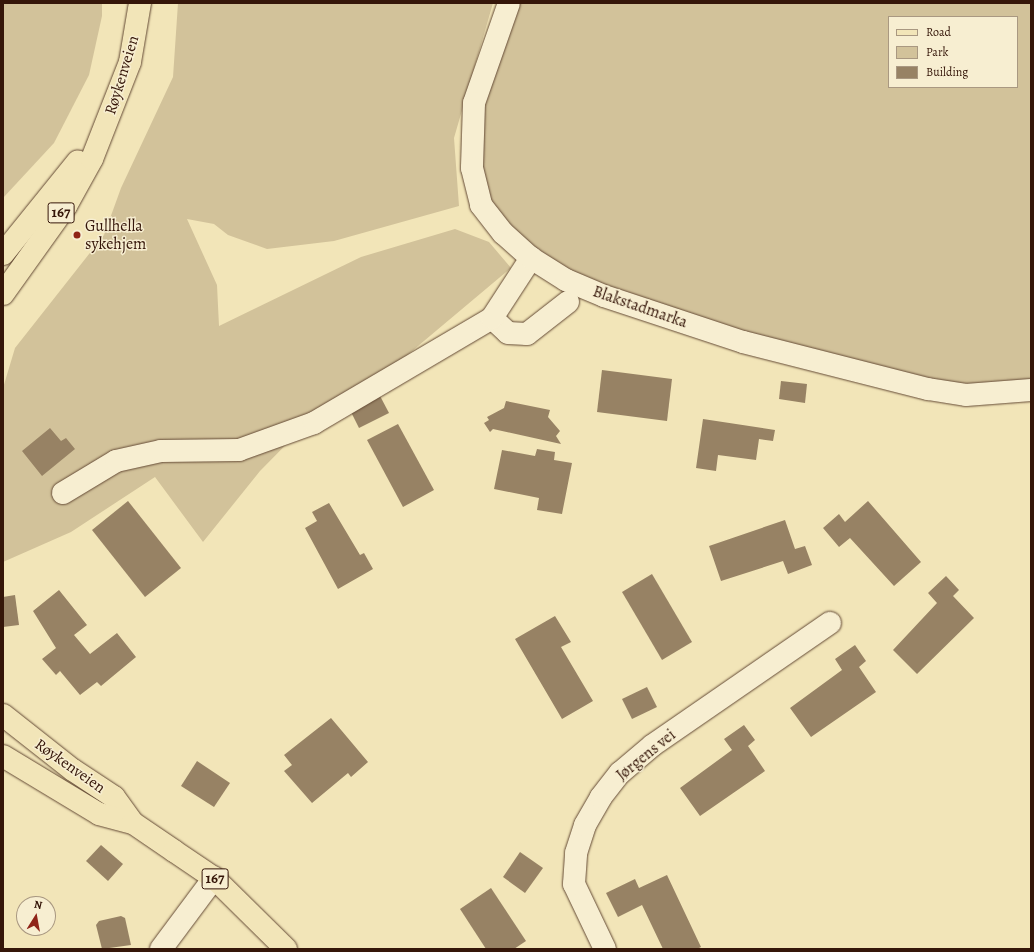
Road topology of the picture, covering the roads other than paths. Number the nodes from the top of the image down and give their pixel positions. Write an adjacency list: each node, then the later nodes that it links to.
1 (140, 3): 3 (main road, Røykenveien / 167)
2 (509, 3): 5 (street, Blakstadmarka)
3 (107, 123): 4 (main road, Røykenveien / 167); 6 (main road, Røykenveien / 167)
4 (3, 254)
5 (531, 258): 8 (street); 9 (street, Blakstadmarka)
6 (3, 294)
7 (568, 302): 8 (street)
8 (492, 318): 10 (street)
9 (1031, 390)
10 (63, 493)
11 (830, 623): 18 (street, Jørgens vei)
12 (3, 714): 14 (main road, Røykenveien / 167)
13 (3, 756): 14 (main road, Røykenveien / 167)
14 (133, 823): 15 (main road, Røykenveien / 167)
15 (214, 878): 16 (street); 17 (main road, Røykenveien / 167)
16 (161, 949)
17 (286, 949)
18 (605, 949)

